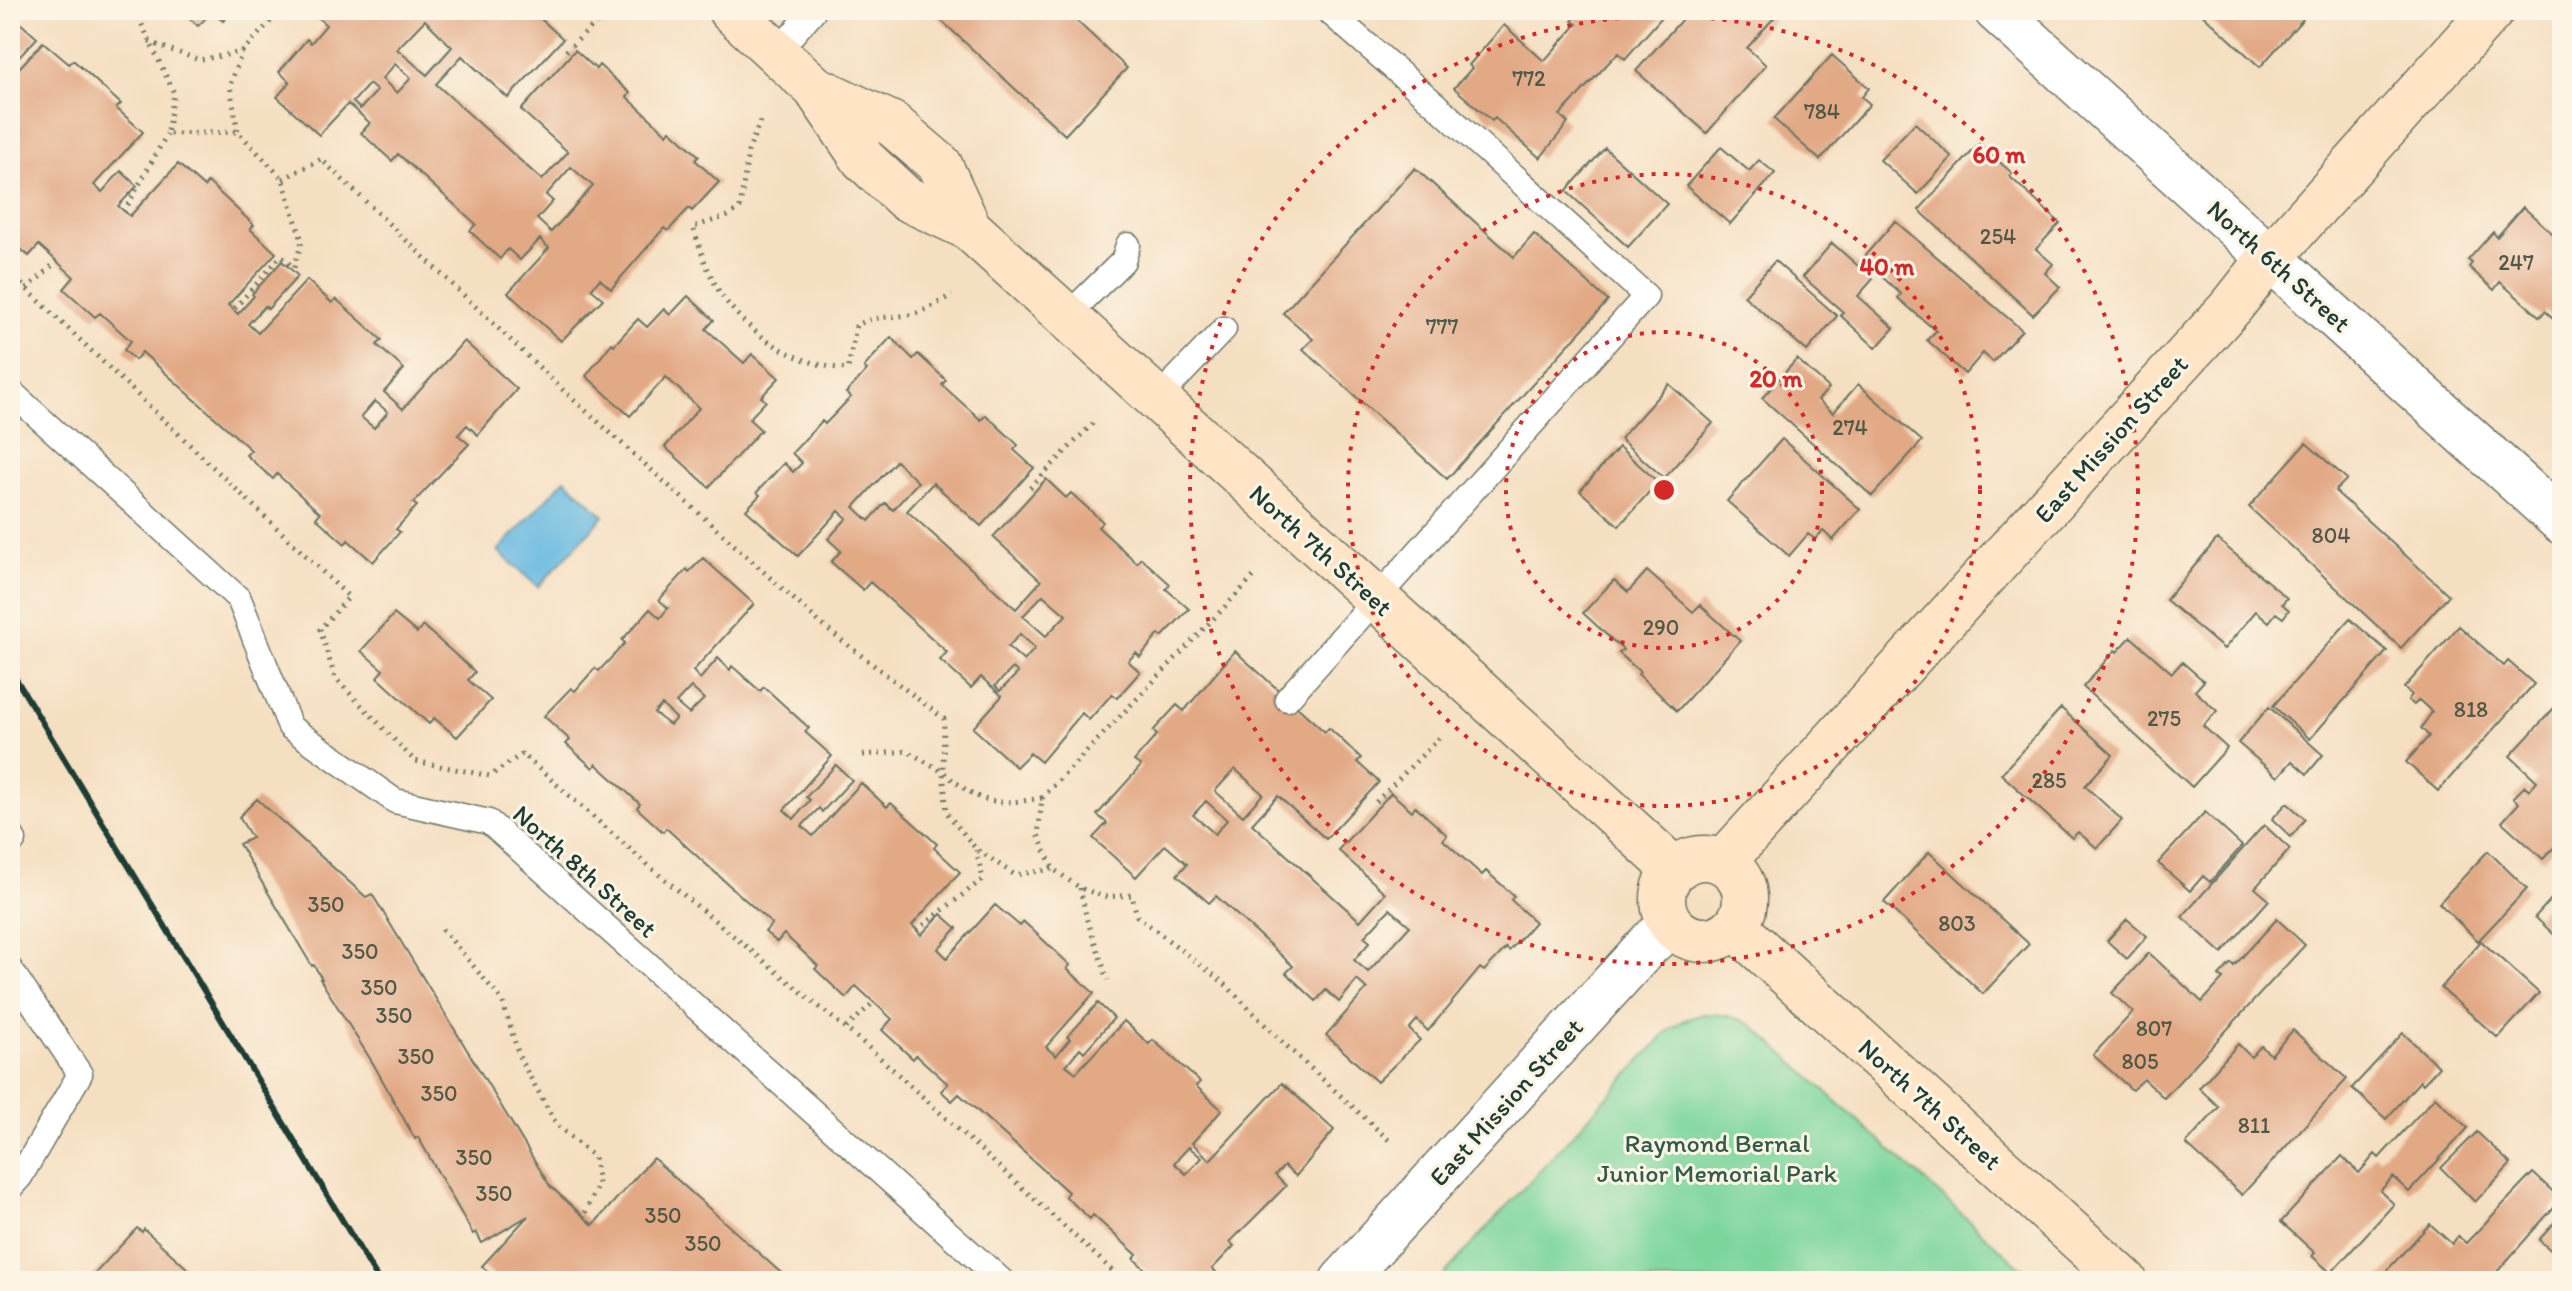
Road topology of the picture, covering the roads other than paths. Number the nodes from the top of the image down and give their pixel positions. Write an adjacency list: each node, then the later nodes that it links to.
1 (730, 10): 6 (street, North 7th Street)
2 (814, 10): 6 (lane)
3 (1327, 10): 14 (lane)
4 (1996, 10): 8 (street, North 6th Street)
5 (2492, 10): 8 (street, East Mission Street)
6 (777, 52): 9 (street, North 7th Street)
7 (1128, 245): 9 (lane)
8 (2269, 259): 13 (street, North 6th Street); 18 (street, East Mission Street)
9 (1066, 317): 12 (street, North 7th Street)
10 (1224, 329): 12 (lane)
11 (10, 391): 24 (lane, North 8th Street)
12 (1156, 400): 14 (street, North 7th Street)
13 (2562, 522)
14 (1375, 599): 15 (lane); 19 (street, North 7th Street)
15 (1287, 699)
16 (10, 833): 17 (lane)
17 (10, 844)
18 (1723, 862): 19 (street); 21 (street)
19 (1674, 869): 20 (street)
20 (1671, 925): 21 (street); 25 (street, East Mission Street)
21 (1735, 927): 26 (street, North 7th Street)
22 (10, 969): 23 (lane)
23 (10, 1188)
24 (1002, 1281)
25 (1342, 1281)
26 (2125, 1281)

